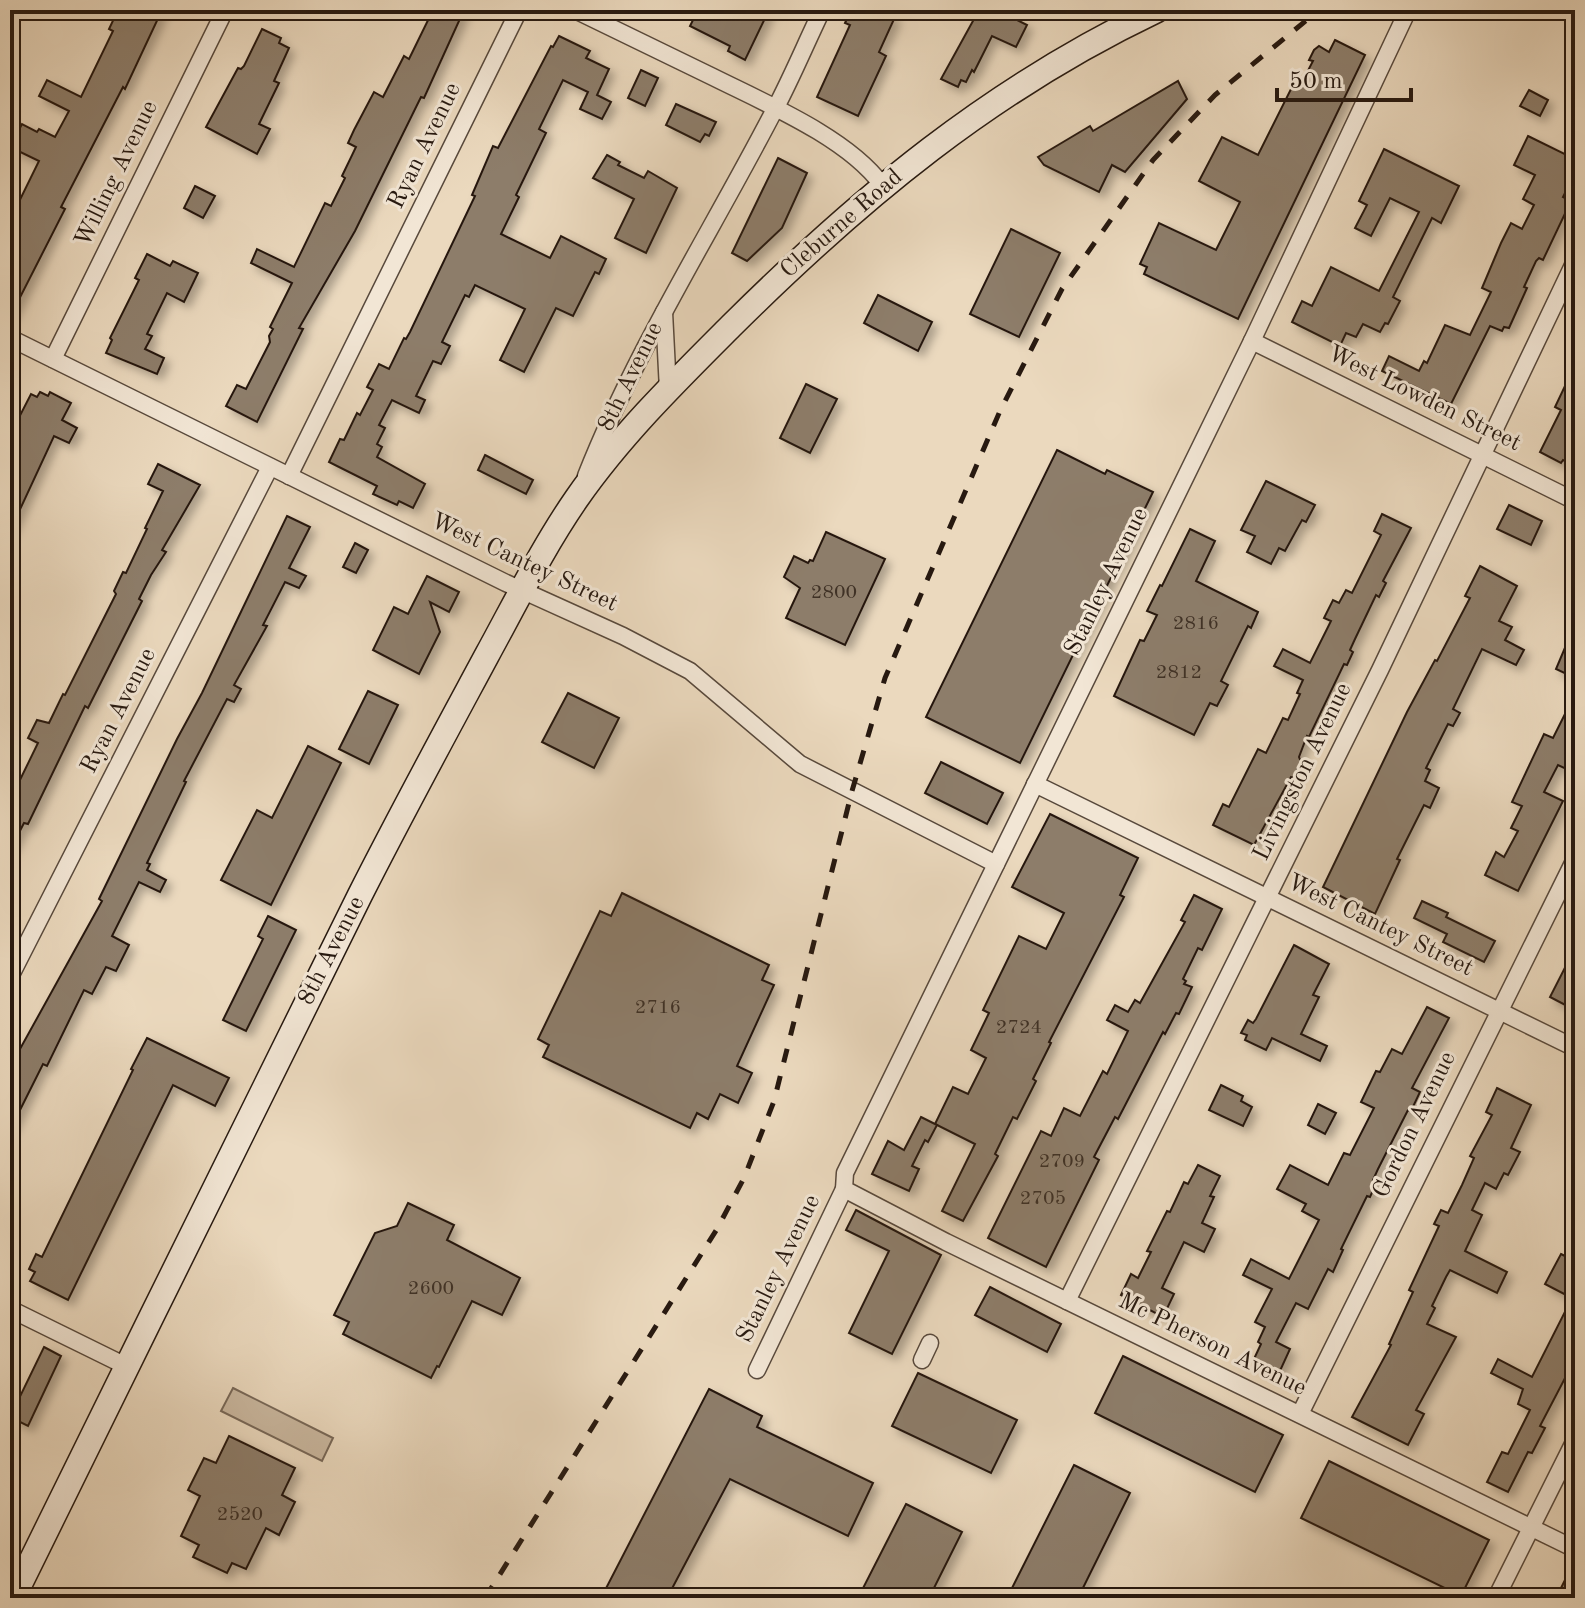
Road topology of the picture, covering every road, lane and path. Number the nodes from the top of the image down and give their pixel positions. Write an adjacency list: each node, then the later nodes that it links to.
1 (225, 10): 14 (street, Willing Avenue)
2 (519, 10): 18 (street, Ryan Avenue)
3 (575, 10): 8 (street)
4 (822, 10): 8 (street, 8th Avenue)
5 (1157, 10): 7 (main road, Cleburne Road)
6 (1408, 10): 13 (street, Stanley Avenue)
7 (1123, 18): 9 (main road, Cleburne Road)
8 (776, 108): 9 (street); 11 (street, 8th Avenue)
9 (882, 185): 15 (main road, Cleburne Road)
10 (1575, 261): 16 (street, Livingston Avenue)
11 (664, 311): 15 (street, 8th Avenue); 19 (street, 8th Avenue)
12 (10, 338): 14 (street, West Cantey Street)
13 (1252, 341): 16 (street, West Lowden Street); 22 (street, Stanley Avenue)
14 (53, 359): 17 (street, West Cantey Street)
15 (668, 390): 19 (main road, Cleburne Road)
16 (1482, 455): 20 (street, West Lowden Street); 25 (street, Livingston Avenue)
17 (270, 467): 18 (street, West Cantey Street); 26 (street, Ryan Avenue)
18 (289, 476): 21 (street, West Cantey Street)
19 (577, 498): 21 (main road, 8th Avenue)
20 (1575, 501)
21 (522, 591): 24 (street, West Cantey Street); 34 (main road, 8th Avenue)
22 (1035, 784): 24 (street, Stanley Avenue); 25 (street, West Cantey Street)
23 (1575, 859): 27 (street, Gordon Avenue)
24 (996, 864): 29 (street, Stanley Avenue)
25 (1267, 898): 27 (street, West Cantey Street); 30 (street, Livingston Avenue)
26 (10, 977)
27 (1498, 1010): 28 (street, West Cantey Street); 36 (street, Gordon Avenue)
28 (1575, 1048)
29 (844, 1181): 30 (street, Mc Pherson Avenue); 35 (street, Stanley Avenue)
30 (1067, 1301): 36 (street, Mc Pherson Avenue)
31 (10, 1309): 34 (street)
32 (930, 1343): 33 (street)
33 (922, 1360)
34 (128, 1367): 40 (main road, 8th Avenue)
35 (757, 1370)
36 (1300, 1414): 38 (street, Mc Pherson Avenue)
37 (1575, 1440): 38 (street)
38 (1531, 1528): 39 (street, Mc Pherson Avenue); 41 (street)
39 (1575, 1549)
40 (13, 1598)
41 (1496, 1598)

